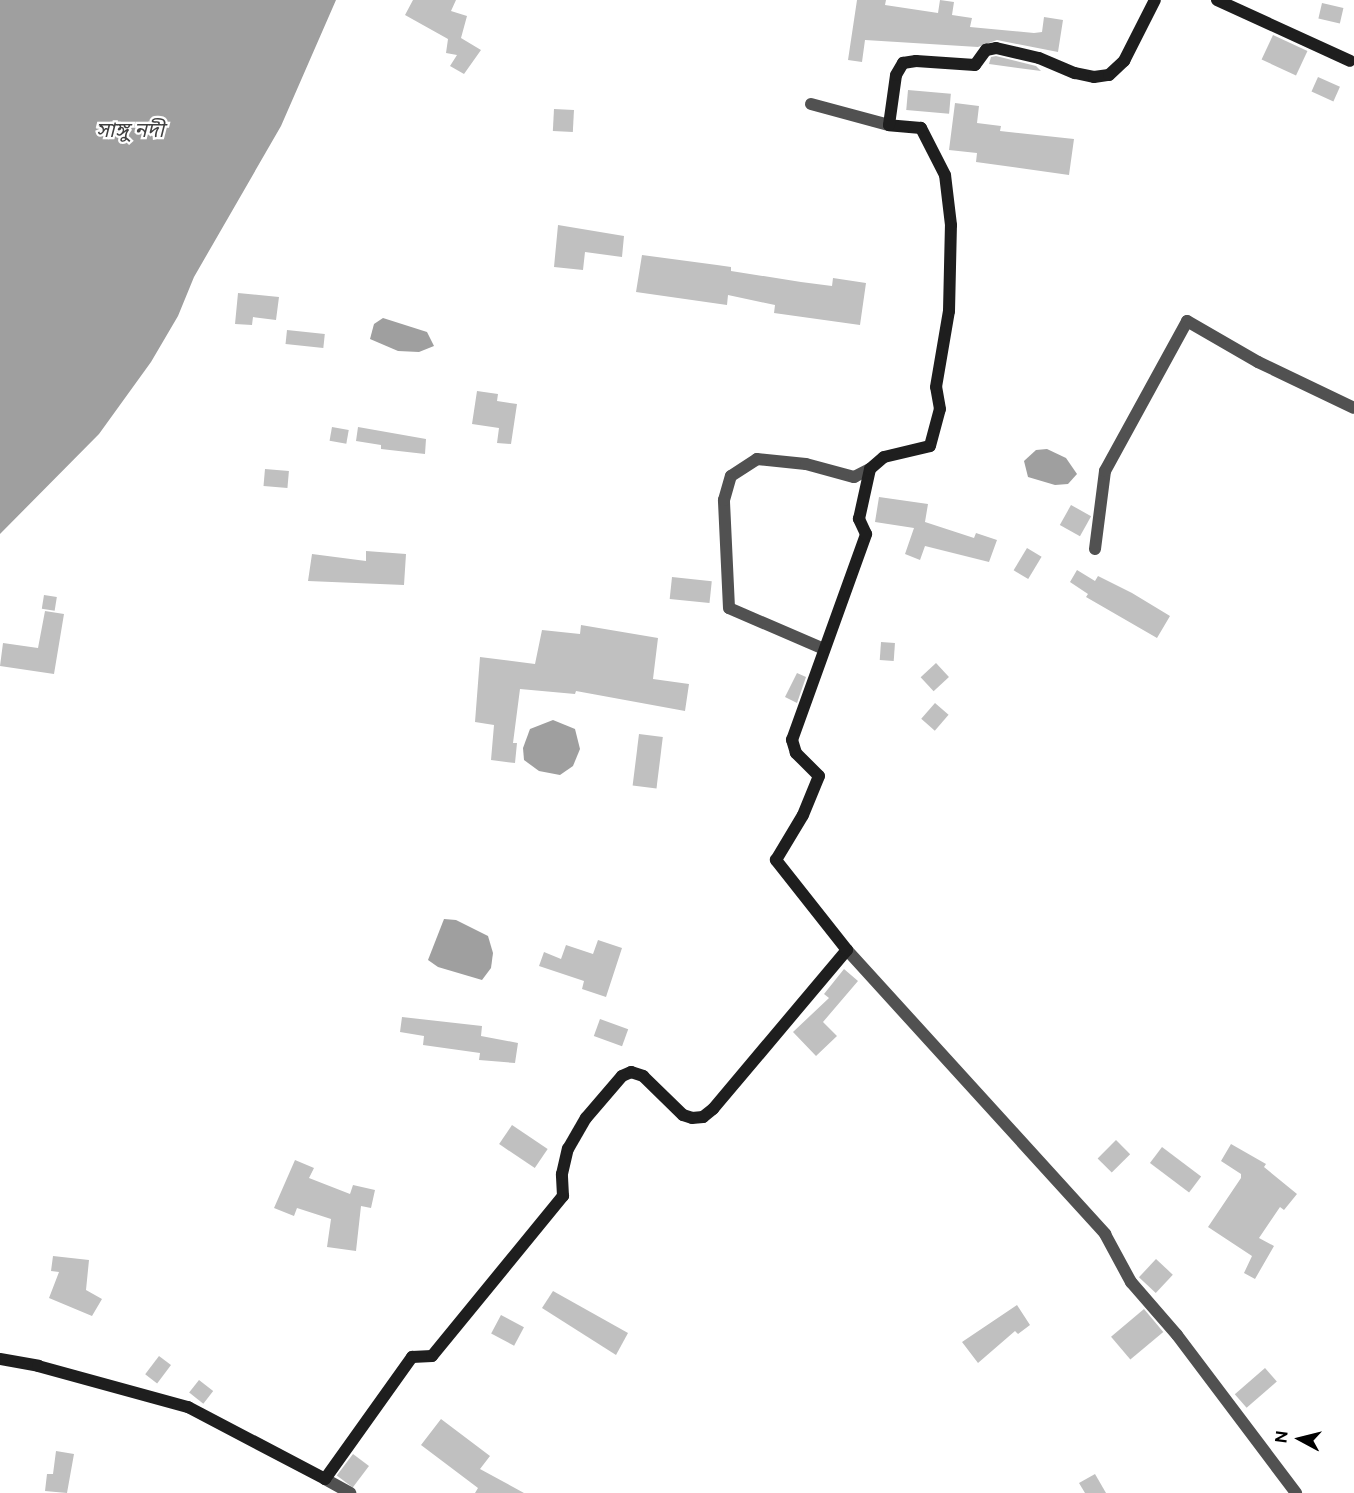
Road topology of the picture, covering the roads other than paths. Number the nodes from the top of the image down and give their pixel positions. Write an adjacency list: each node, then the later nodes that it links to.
1 (1155, 0): 5 (main road)
2 (1217, 0): 3 (main road)
3 (1350, 61)
4 (811, 104): 5 (street)
5 (889, 125): 7 (main road)
6 (1354, 408): 8 (street)
7 (870, 469): 9 (main road); 9 (street)
8 (1095, 549)
9 (824, 649): 10 (main road)
10 (847, 950): 12 (main road); 14 (street)
11 (0, 1359): 12 (main road)
12 (325, 1479): 13 (street)
13 (350, 1493)
14 (1296, 1493)

